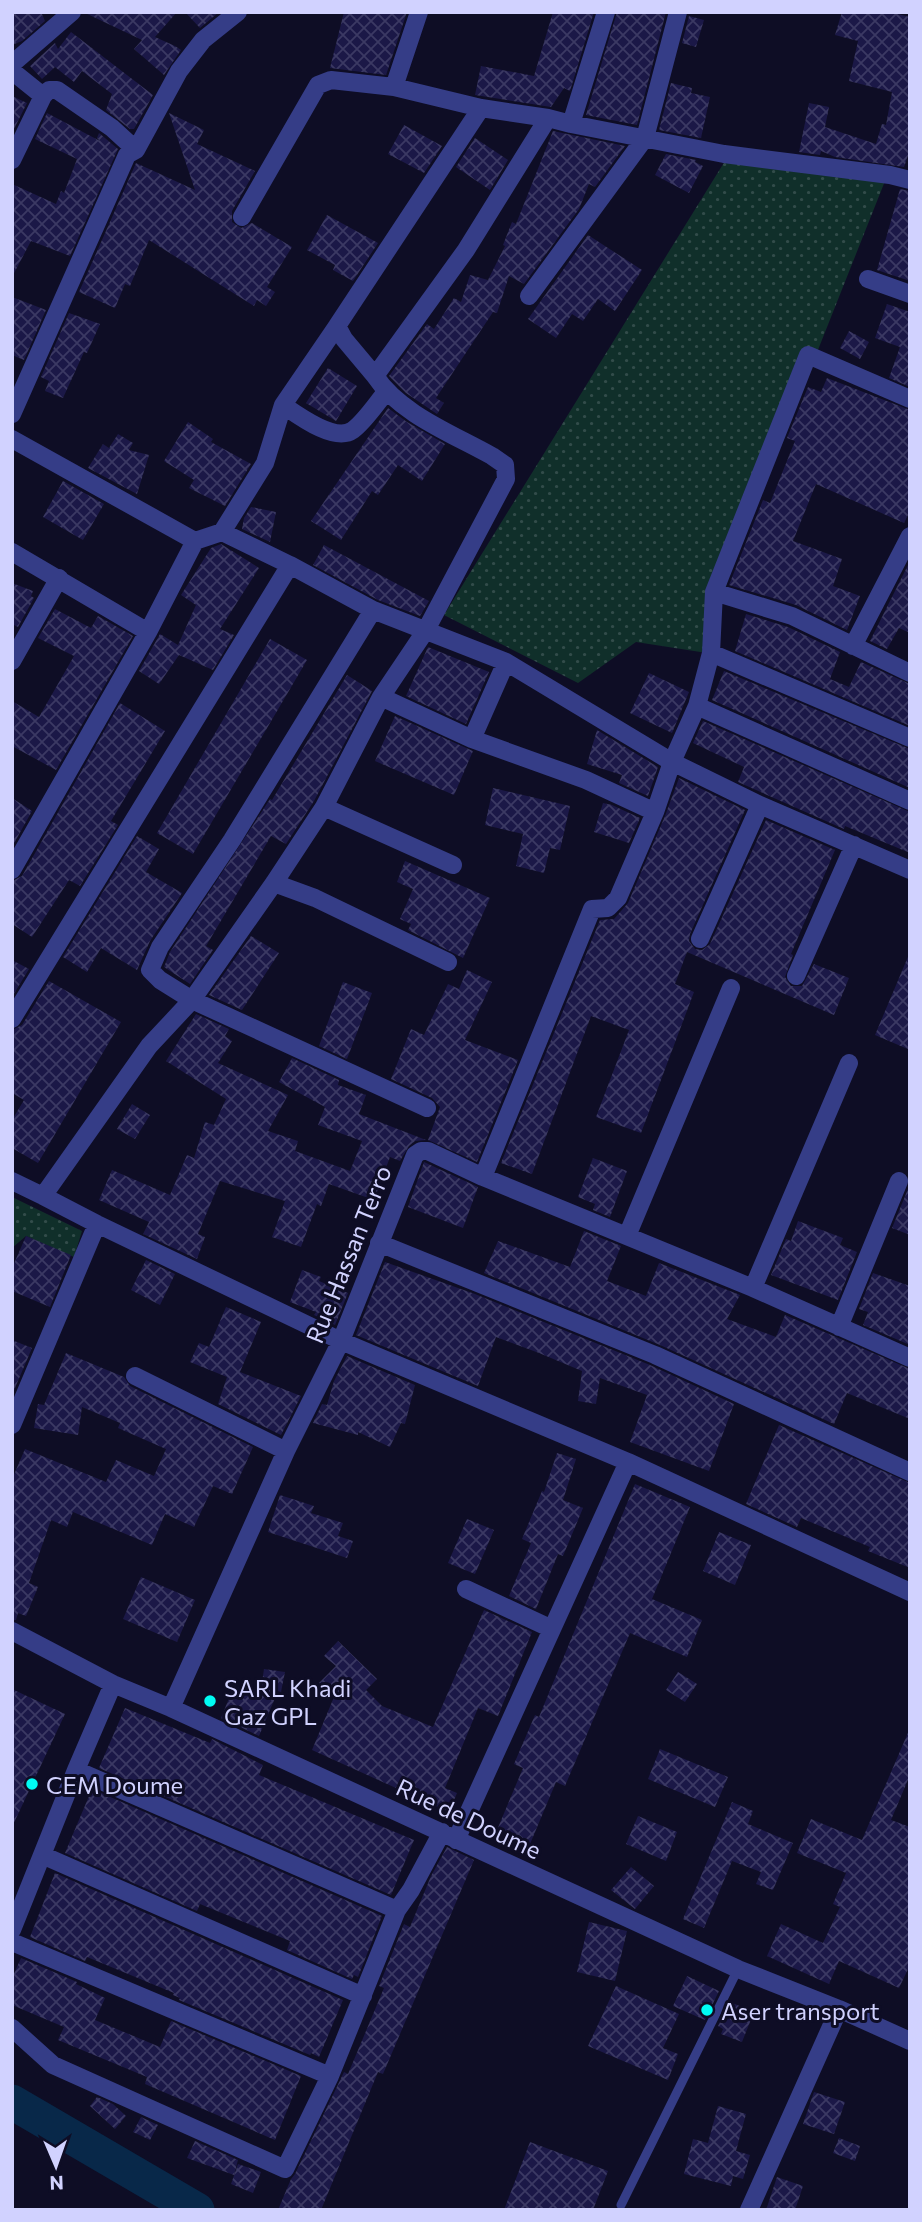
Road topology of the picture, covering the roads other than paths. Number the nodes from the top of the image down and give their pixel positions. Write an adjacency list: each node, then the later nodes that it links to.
1 (72, 12): 6 (street)
2 (238, 12): 14 (street)
3 (419, 12): 8 (street)
4 (606, 12): 12 (street)
5 (678, 12): 13 (street)
6 (12, 64)
7 (12, 71): 9 (street)
8 (394, 87): 10 (street); 17 (street)
9 (43, 96): 14 (street); 15 (street)
10 (481, 108): 11 (street); 21 (street)
11 (548, 118): 12 (street); 22 (street)
12 (571, 124): 13 (street)
13 (645, 138): 16 (street); 20 (street)
14 (136, 150): 26 (street)
15 (12, 160)
16 (910, 180)
17 (242, 217)
18 (869, 279): 19 (street)
19 (910, 294)
20 (529, 296)
21 (337, 326): 22 (street); 25 (street)
22 (376, 376): 23 (street)
23 (386, 392): 25 (street); 36 (street)
24 (910, 400): 34 (street)
25 (284, 405): 28 (street)
26 (12, 414)
27 (12, 439): 30 (street)
28 (222, 532): 30 (street); 32 (street)
29 (910, 536): 38 (street)
30 (195, 541): 37 (street)
31 (12, 552): 33 (street)
32 (290, 565): 35 (street); 62 (street)
33 (59, 578): 37 (street); 40 (street)
34 (714, 592): 38 (street); 39 (street)
35 (373, 610): 36 (street); 61 (street)
36 (426, 630): 41 (street); 43 (street)
37 (148, 632): 54 (street)
38 (853, 646): 42 (street)
39 (711, 653): 44 (street); 46 (street)
40 (12, 661)
41 (506, 663): 45 (street); 47 (street)
42 (910, 673)
43 (381, 697): 45 (street); 50 (street)
44 (697, 706): 47 (street); 48 (street)
45 (472, 738): 51 (street)
46 (910, 738)
47 (672, 762): 49 (street); 51 (street)
48 (910, 801)
49 (760, 805): 52 (street); 57 (street)
50 (324, 807): 53 (street); 56 (street)
51 (654, 812): 65 (street)
52 (854, 845): 55 (street); 59 (street)
53 (453, 865)
54 (12, 870)
55 (910, 870)
56 (274, 883): 58 (street); 61 (street)
57 (700, 939)
58 (448, 962)
59 (796, 976)
60 (731, 988): 70 (street)
61 (192, 1000): 64 (street); 68 (street)
62 (12, 1019)
63 (849, 1063): 72 (street)
64 (427, 1108)
65 (483, 1177): 70 (street, Rue Hassan Terro); 71 (street, Rue Hassan Terro)
66 (12, 1181): 68 (street)
67 (899, 1181): 73 (street)
68 (43, 1195): 69 (street)
69 (97, 1224): 74 (street); 77 (street)
70 (626, 1236): 72 (street, Rue Hassan Terro)
71 (379, 1243): 74 (street, Rue Hassan Terro); 80 (street)
72 (753, 1288): 73 (street, Rue Hassan Terro)
73 (839, 1327): 75 (street, Rue Hassan Terro)
74 (341, 1341): 78 (street, Rue Hassan Terro); 79 (street)
75 (910, 1358)
76 (135, 1376): 78 (street)
77 (12, 1425)
78 (286, 1451): 86 (street, Rue Hassan Terro)
79 (628, 1462): 82 (street); 83 (street)
80 (910, 1472)
81 (466, 1589): 83 (street)
82 (910, 1592)
83 (552, 1629): 88 (street)
84 (12, 1631): 85 (street, Rue de Doume)
85 (113, 1684): 86 (street, Rue de Doume); 87 (street)
86 (172, 1708): 88 (street, Rue de Doume)
87 (76, 1770): 89 (street); 91 (street)
88 (449, 1836): 91 (street); 94 (street, Rue de Doume)
89 (42, 1855): 90 (street); 95 (street)
90 (19, 1892): 92 (street)
91 (397, 1910): 95 (street)
92 (12, 1930)
93 (12, 1942): 99 (street)
94 (738, 1969): 96 (street, Rue de Doume); 100 (lane)
95 (363, 1996): 99 (street)
96 (839, 2009): 98 (street, Rue de Doume); 101 (street)
97 (12, 2028): 99 (street)
98 (909, 2038)
99 (330, 2076)
100 (621, 2204)
101 (749, 2210)

